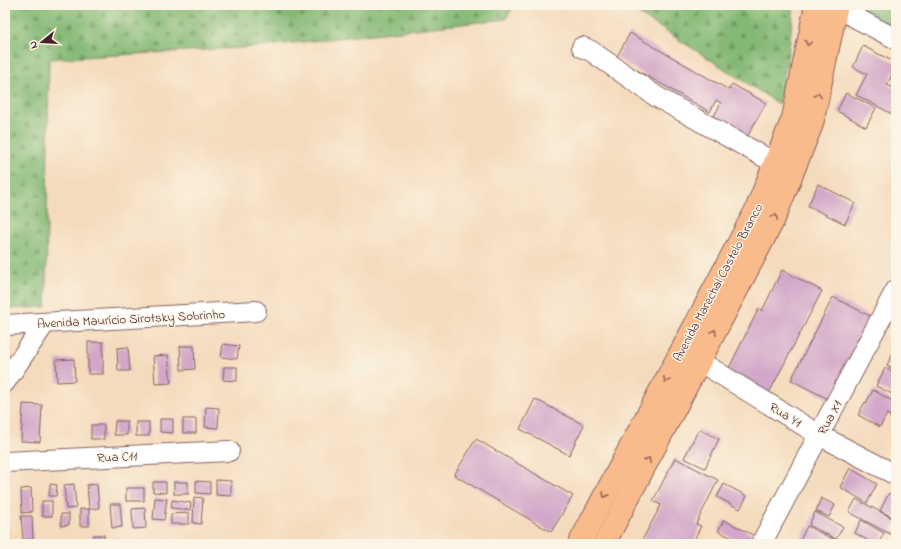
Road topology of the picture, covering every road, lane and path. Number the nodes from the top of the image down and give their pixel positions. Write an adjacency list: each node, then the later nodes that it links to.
1 (830, 6): 2 (street); 4 (main road, Avenida Marechal Castelo Branco, one-way to 4); 9 (main road, Avenida Marechal Castelo Branco, one-way to 1)
2 (896, 39)
3 (582, 47): 4 (street)
4 (775, 163): 15 (main road, Avenida Marechal Castelo Branco, one-way to 15)
5 (896, 290): 11 (street, Rua X1)
6 (256, 311): 7 (street, Avenida Maurício Sirotsky Sobrinho)
7 (45, 323): 8 (street, Avenida Maurício Sirotsky Sobrinho); 10 (street)
8 (5, 325)
9 (699, 361): 11 (street, Rua Y1); 16 (main road, Avenida Marechal Castelo Branco, one-way to 9)
10 (5, 382)
11 (819, 434): 14 (street, Rua Y1); 17 (street, Rua X1)
12 (229, 451): 13 (street, Rua C11)
13 (5, 462)
14 (896, 475)
15 (579, 544)
16 (604, 544)
17 (761, 544)

